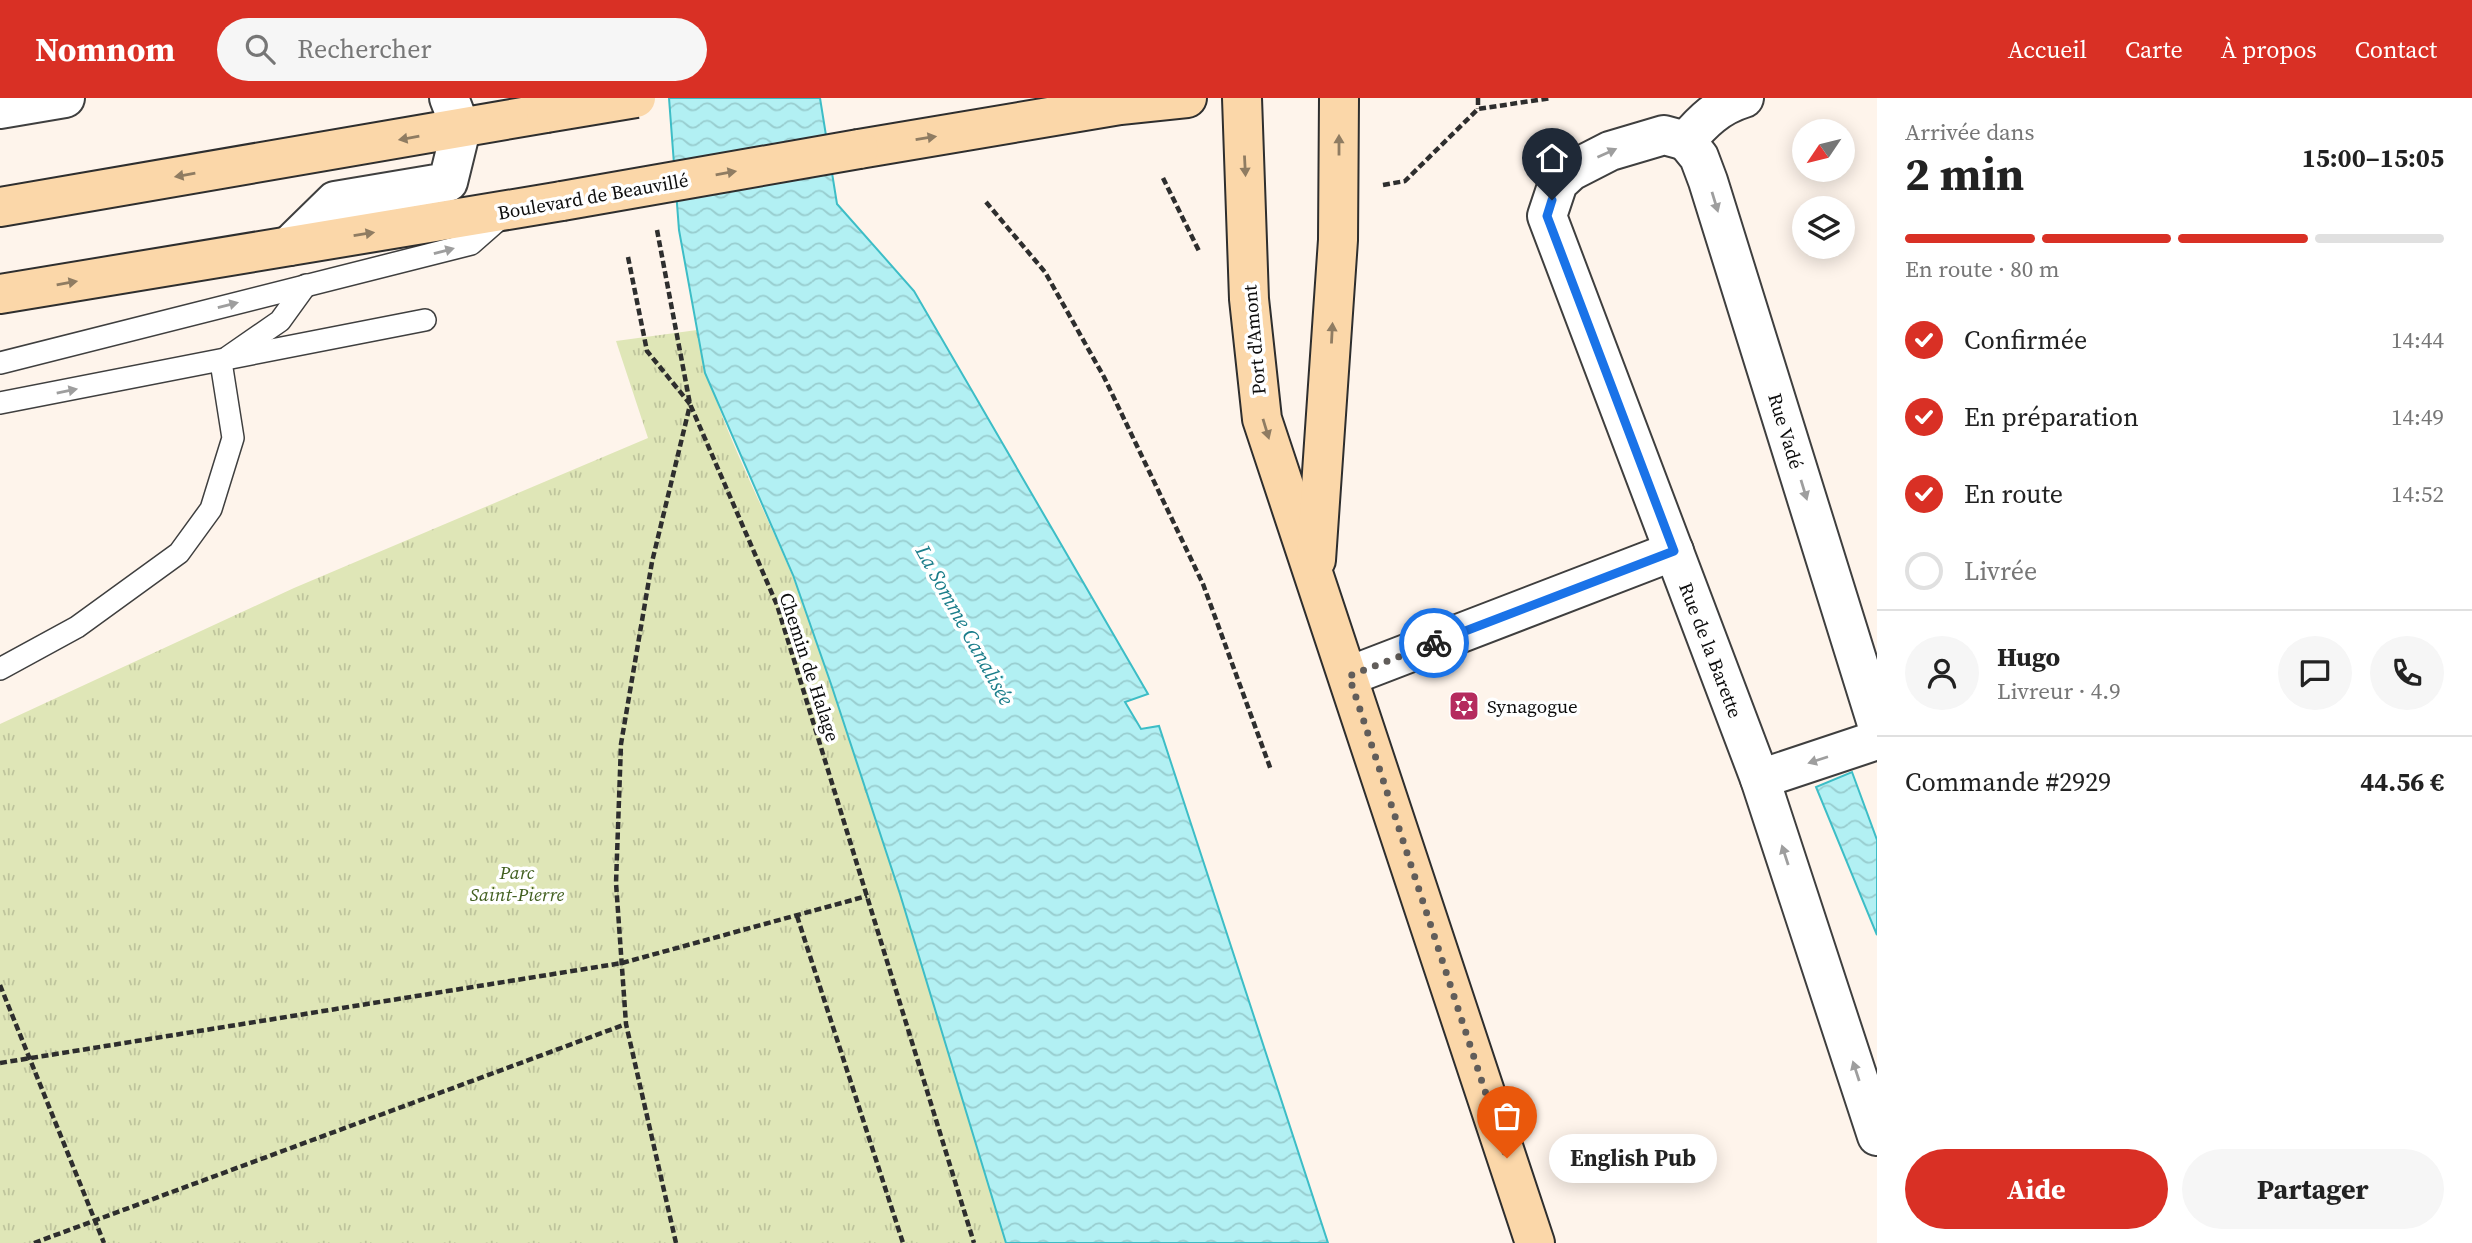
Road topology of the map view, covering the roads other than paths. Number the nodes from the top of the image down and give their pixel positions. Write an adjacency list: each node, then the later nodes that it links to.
1 (65, 98): 7 (street)
2 (636, 98): 8 (main road, bridge)
3 (1187, 98): 11 (main road, Boulevard de Beauvillé, one-way to 3, bridge)
4 (1242, 98): 20 (main road, Port d'Amont, one-way to 20)
5 (1339, 98): 20 (main road, Port d'Amont, one-way to 5)
6 (1744, 98): 9 (street)
7 (8, 105)
8 (458, 108): 10 (main road, one-way to 10); 12 (street)
9 (1686, 142): 19 (street, Rue de la Barette, one-way to 9); 23 (street, Rue Vadé, one-way to 23)
10 (0, 206)
11 (510, 211): 12 (main road, Boulevard de Beauvillé, one-way to 11); 13 (lane, one-way to 11)
12 (289, 246): 14 (main road, Boulevard de Beauvillé, one-way to 12)
13 (306, 285): 16 (lane); 17 (lane, one-way to 13)
14 (0, 295)
15 (425, 320): 16 (lane)
16 (221, 362): 18 (lane, one-way to 16); 21 (lane)
17 (0, 363)
18 (0, 403)
19 (1674, 551): 22 (street); 25 (street, Rue de la Barette)
20 (1315, 572): 22 (main road, Port d'Amont)
21 (0, 669)
22 (1349, 676): 27 (main road, Port d'Amont)
23 (1877, 724)
24 (1877, 740): 25 (street, one-way to 25)
25 (1759, 779): 26 (street, Rue de la Barette, one-way to 25)
26 (1877, 1136)
27 (1535, 1243)

